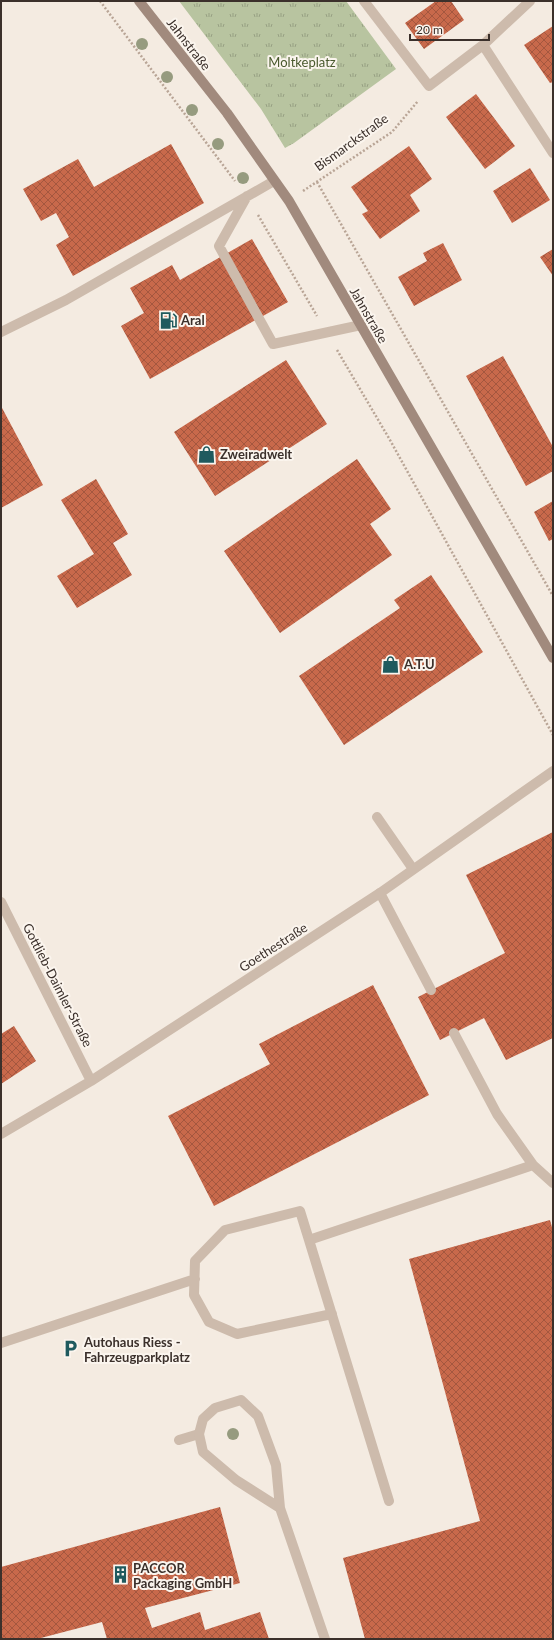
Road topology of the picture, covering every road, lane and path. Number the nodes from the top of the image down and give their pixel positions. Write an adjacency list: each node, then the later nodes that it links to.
1 (100, 1): 10 (path)
2 (139, 1): 8 (main road, Jahnstraße)
3 (364, 1): 6 (street)
4 (530, 1): 5 (street)
5 (483, 45): 6 (street); 7 (street)
6 (429, 86): 9 (path, Bismarckstraße)
7 (553, 153)
8 (274, 180): 10 (street); 11 (main road, Jahnstraße)
9 (317, 182): 11 (path, Bismarckstraße); 15 (path)
10 (247, 196): 13 (street); 14 (path); 14 (street)
11 (289, 201): 12 (main road, Jahnstraße)
12 (360, 325): 14 (street); 16 (main road, Jahnstraße)
13 (1, 332)
14 (326, 332): 17 (path)
15 (553, 596)
16 (553, 658)
17 (553, 735)
18 (553, 771): 20 (street, Goethestraße)
19 (377, 817): 20 (street)
20 (413, 869): 21 (street, Goethestraße)
21 (380, 893): 23 (street); 25 (street, Goethestraße)
22 (1, 902): 25 (street, Gottlieb-Daimler-Straße)
23 (431, 990)
24 (454, 1033): 27 (street)
25 (92, 1081): 26 (street, Goethestraße)
26 (1, 1134)
27 (533, 1164): 28 (street); 29 (street)
28 (553, 1183)
29 (310, 1240): 30 (street); 31 (street)
30 (195, 1279): 31 (street); 32 (street)
31 (332, 1314): 35 (street)
32 (1, 1343)
33 (199, 1434): 34 (street); 36 (street); 36 (street)
34 (179, 1440)
35 (389, 1501)
36 (280, 1508): 37 (street)
37 (325, 1639)

